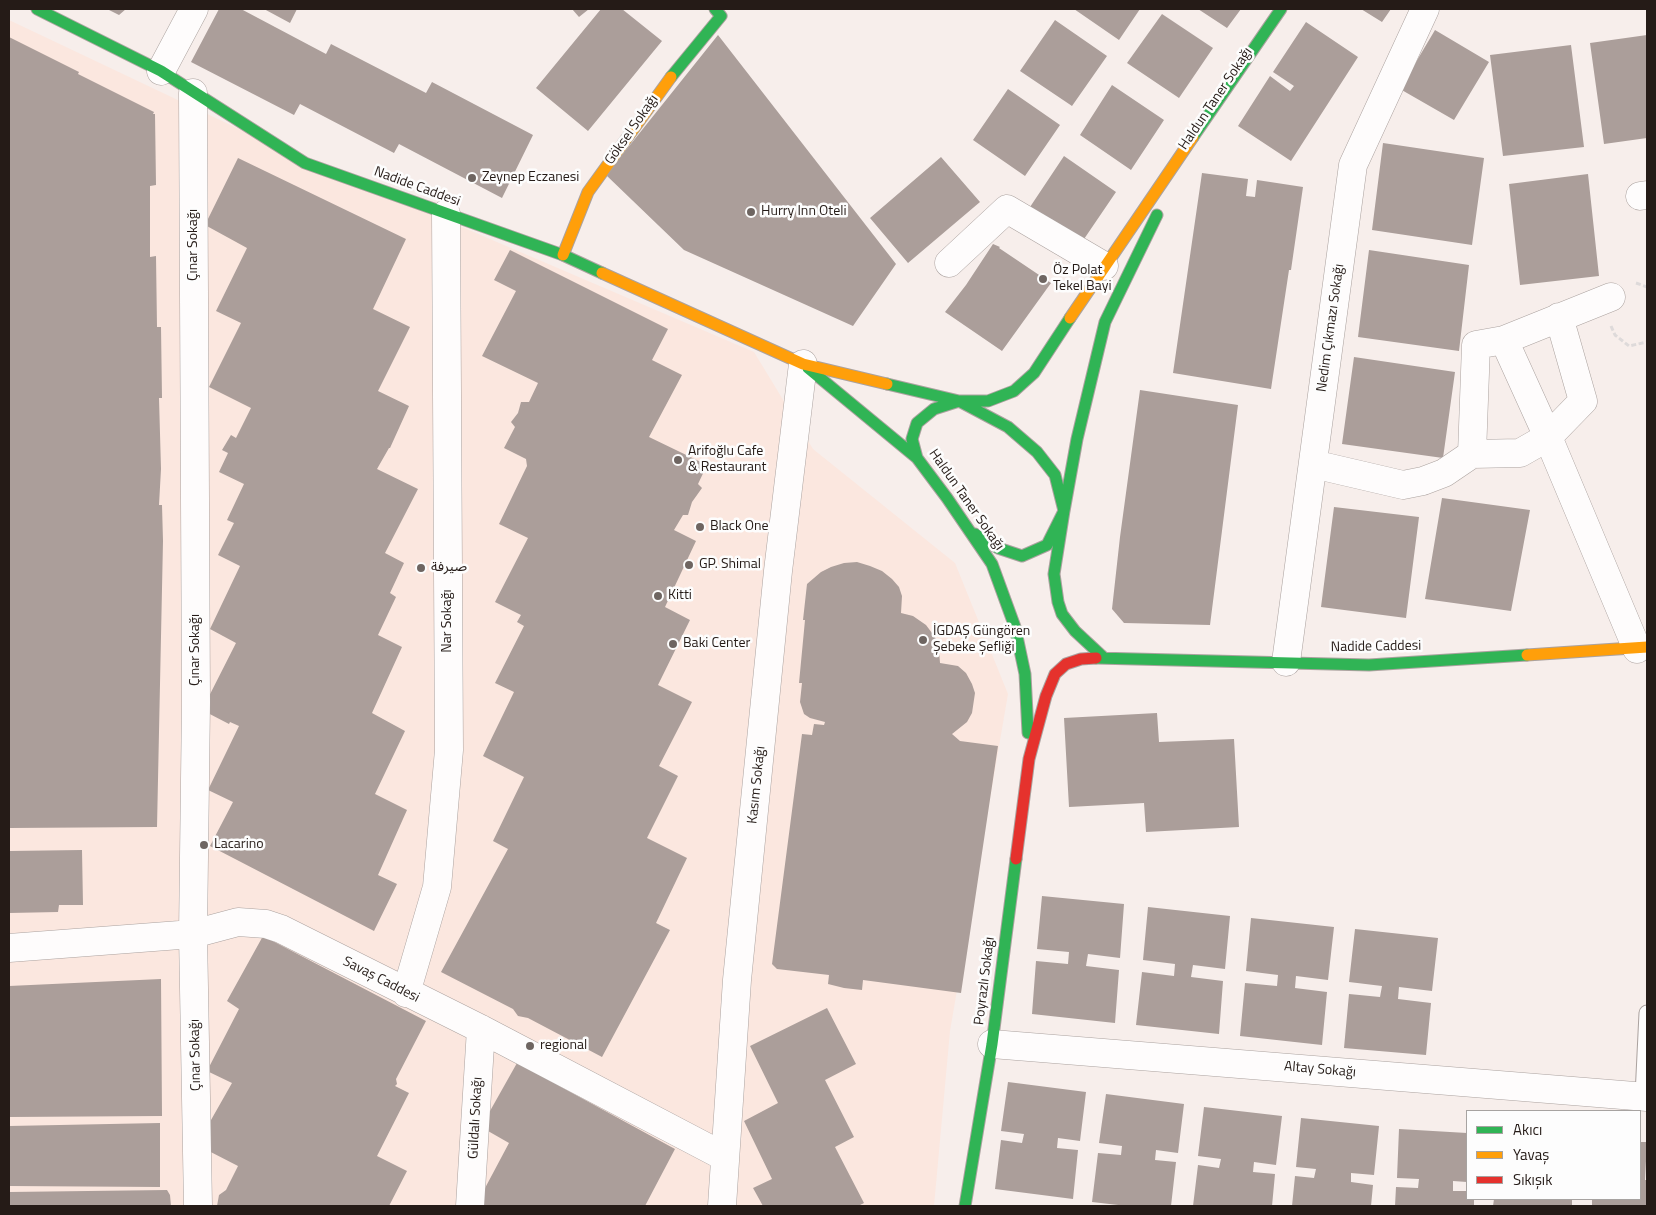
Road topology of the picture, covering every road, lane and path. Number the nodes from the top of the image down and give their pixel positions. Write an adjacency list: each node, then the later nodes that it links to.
1 (37, 9): 6 (main road, Nadide Caddesi)
2 (194, 9): 6 (street)
3 (1281, 9): 12 (main road, Haldun Taner Sokağı)
4 (1425, 9): 22 (street, Nedim Çıkmazı Sokağı)
5 (721, 11): 10 (main road, Göksel Sokağı)
6 (161, 71): 7 (main road, Nadide Caddesi)
7 (193, 93): 9 (main road, Nadide Caddesi); 29 (street, Çınar Sokağı)
8 (1161, 206): 23 (main road)
9 (446, 214): 10 (main road, Nadide Caddesi); 31 (street, Nar Sokağı)
10 (562, 256): 17 (main road, Nadide Caddesi)
11 (949, 263): 12 (street)
12 (1104, 266): 18 (main road, Haldun Taner Sokağı)
13 (1611, 297): 14 (street); 16 (path)
14 (1559, 317): 15 (street); 19 (street)
15 (1504, 340): 19 (street); 20 (street)
16 (1647, 342)
17 (803, 364): 18 (main road); 21 (main road); 36 (street, Kasım Sokağı)
18 (959, 401): 21 (main road, Haldun Taner Sokağı); 23 (main road)
19 (1548, 437): 20 (street); 25 (street)
20 (1472, 454): 22 (street)
21 (917, 458): 24 (main road, Haldun Taner Sokağı)
22 (1313, 464): 27 (street, Nedim Çıkmazı Sokağı)
23 (1064, 511): 24 (main road); 26 (main road)
24 (970, 531): 28 (main road, Haldun Taner Sokağı)
25 (1642, 648): 27 (main road, Nadide Caddesi)
26 (1104, 658): 27 (main road, Nadide Caddesi); 28 (main road, Nadide Caddesi)
27 (1286, 662)
28 (1029, 760): 34 (main road, Poyrazlı Sokağı)
29 (193, 934): 30 (street, Savaş Caddesi); 31 (street, Savaş Caddesi); 37 (street, Çınar Sokağı)
30 (9, 948)
31 (406, 993): 33 (street, Savaş Caddesi)
32 (1647, 1013): 35 (lane)
33 (481, 1029): 36 (street, Savaş Caddesi); 38 (street, Güldalı Sokağı)
34 (992, 1044): 35 (street, Altay Sokağı); 40 (main road, Poyrazlı Sokağı)
35 (1645, 1096)
36 (725, 1157): 39 (street, Kasım Sokağı)
37 (198, 1206)
38 (470, 1206)
39 (722, 1206)
40 (965, 1206)

